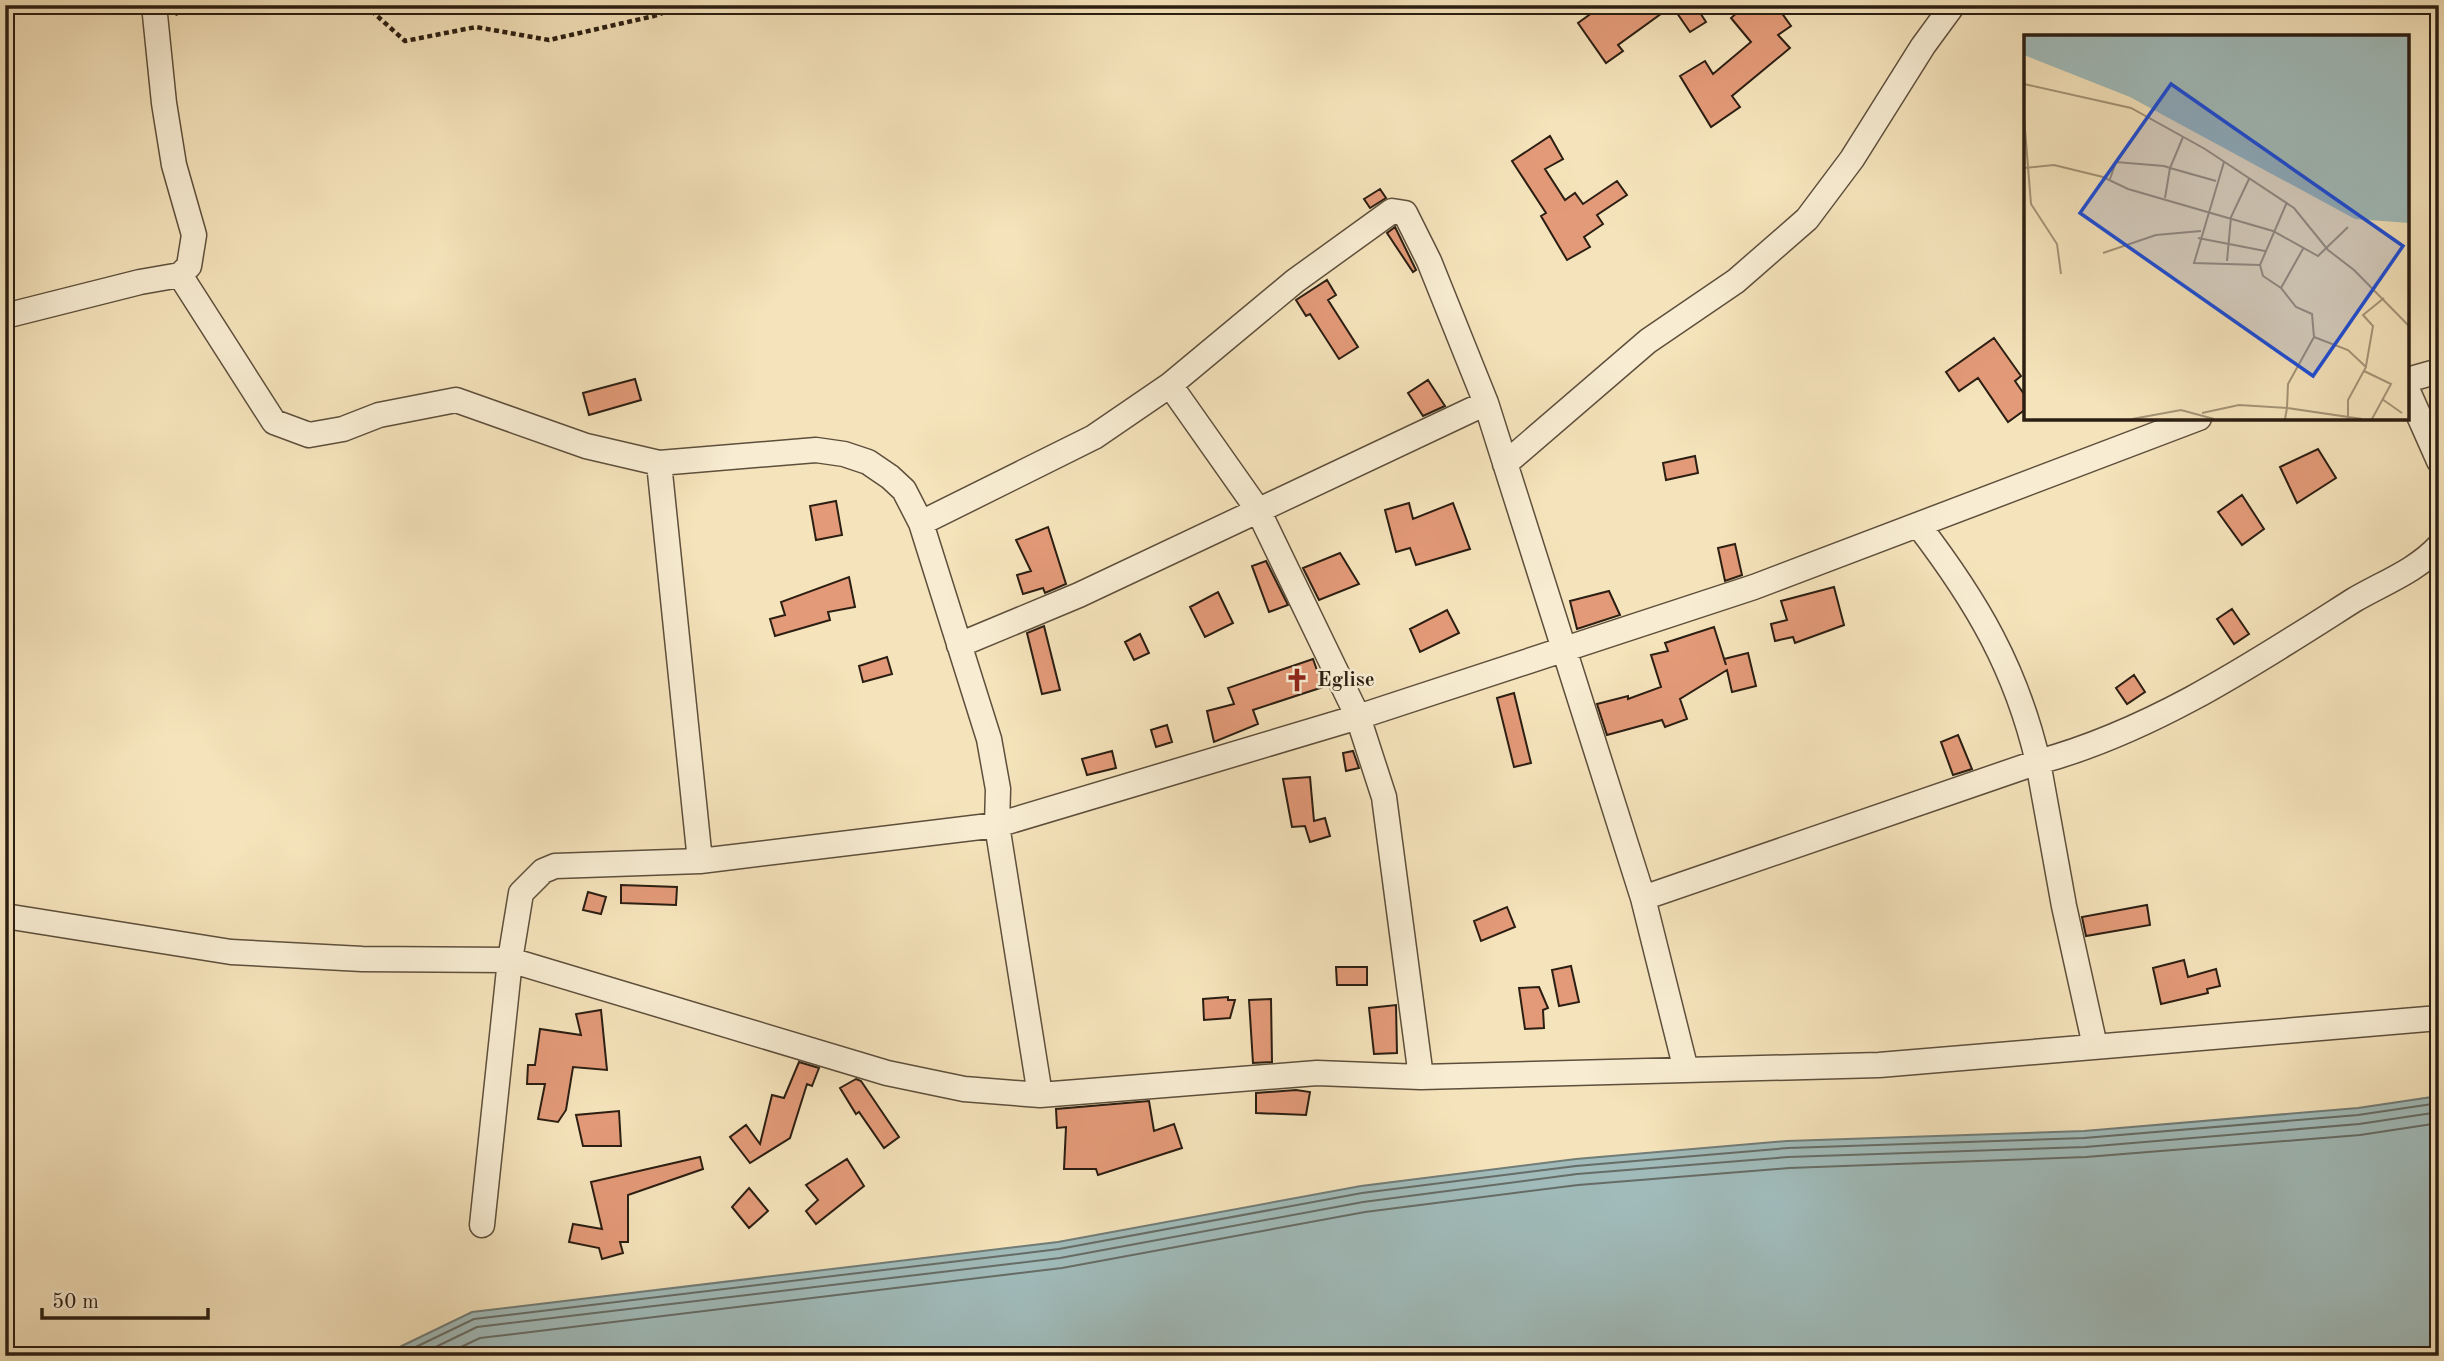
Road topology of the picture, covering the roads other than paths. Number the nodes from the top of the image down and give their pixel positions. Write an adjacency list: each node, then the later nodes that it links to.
1 (154, 5): 3 (street)
2 (1953, 5): 13 (street)
3 (180, 275): 4 (street); 12 (street)
4 (5, 316)
5 (2439, 371): 6 (street)
6 (2409, 379)
7 (1170, 385): 9 (street); 14 (street); 15 (street)
8 (2409, 394): 11 (street)
9 (1486, 403): 13 (street); 14 (street)
10 (2194, 420): 16 (street)
11 (2439, 461)
12 (659, 463): 15 (street); 23 (street)
13 (1506, 464): 19 (street)
14 (1258, 510): 18 (street); 20 (street)
15 (921, 523): 18 (street)
16 (1920, 526): 19 (street); 21 (street)
17 (2439, 546): 21 (street)
18 (959, 645): 22 (street)
19 (1565, 648): 20 (street); 24 (street)
20 (1359, 717): 22 (street); 30 (street)
21 (2038, 762): 24 (street); 28 (street)
22 (997, 825): 23 (street); 31 (street)
23 (700, 861): 26 (street)
24 (1643, 898): 29 (street)
25 (5, 916): 26 (street)
26 (510, 960): 31 (street); 32 (street)
27 (2439, 1018): 28 (street)
28 (2095, 1046): 29 (street)
29 (1686, 1070): 30 (street)
30 (1421, 1077): 31 (street)
31 (1040, 1095)
32 (482, 1225)

